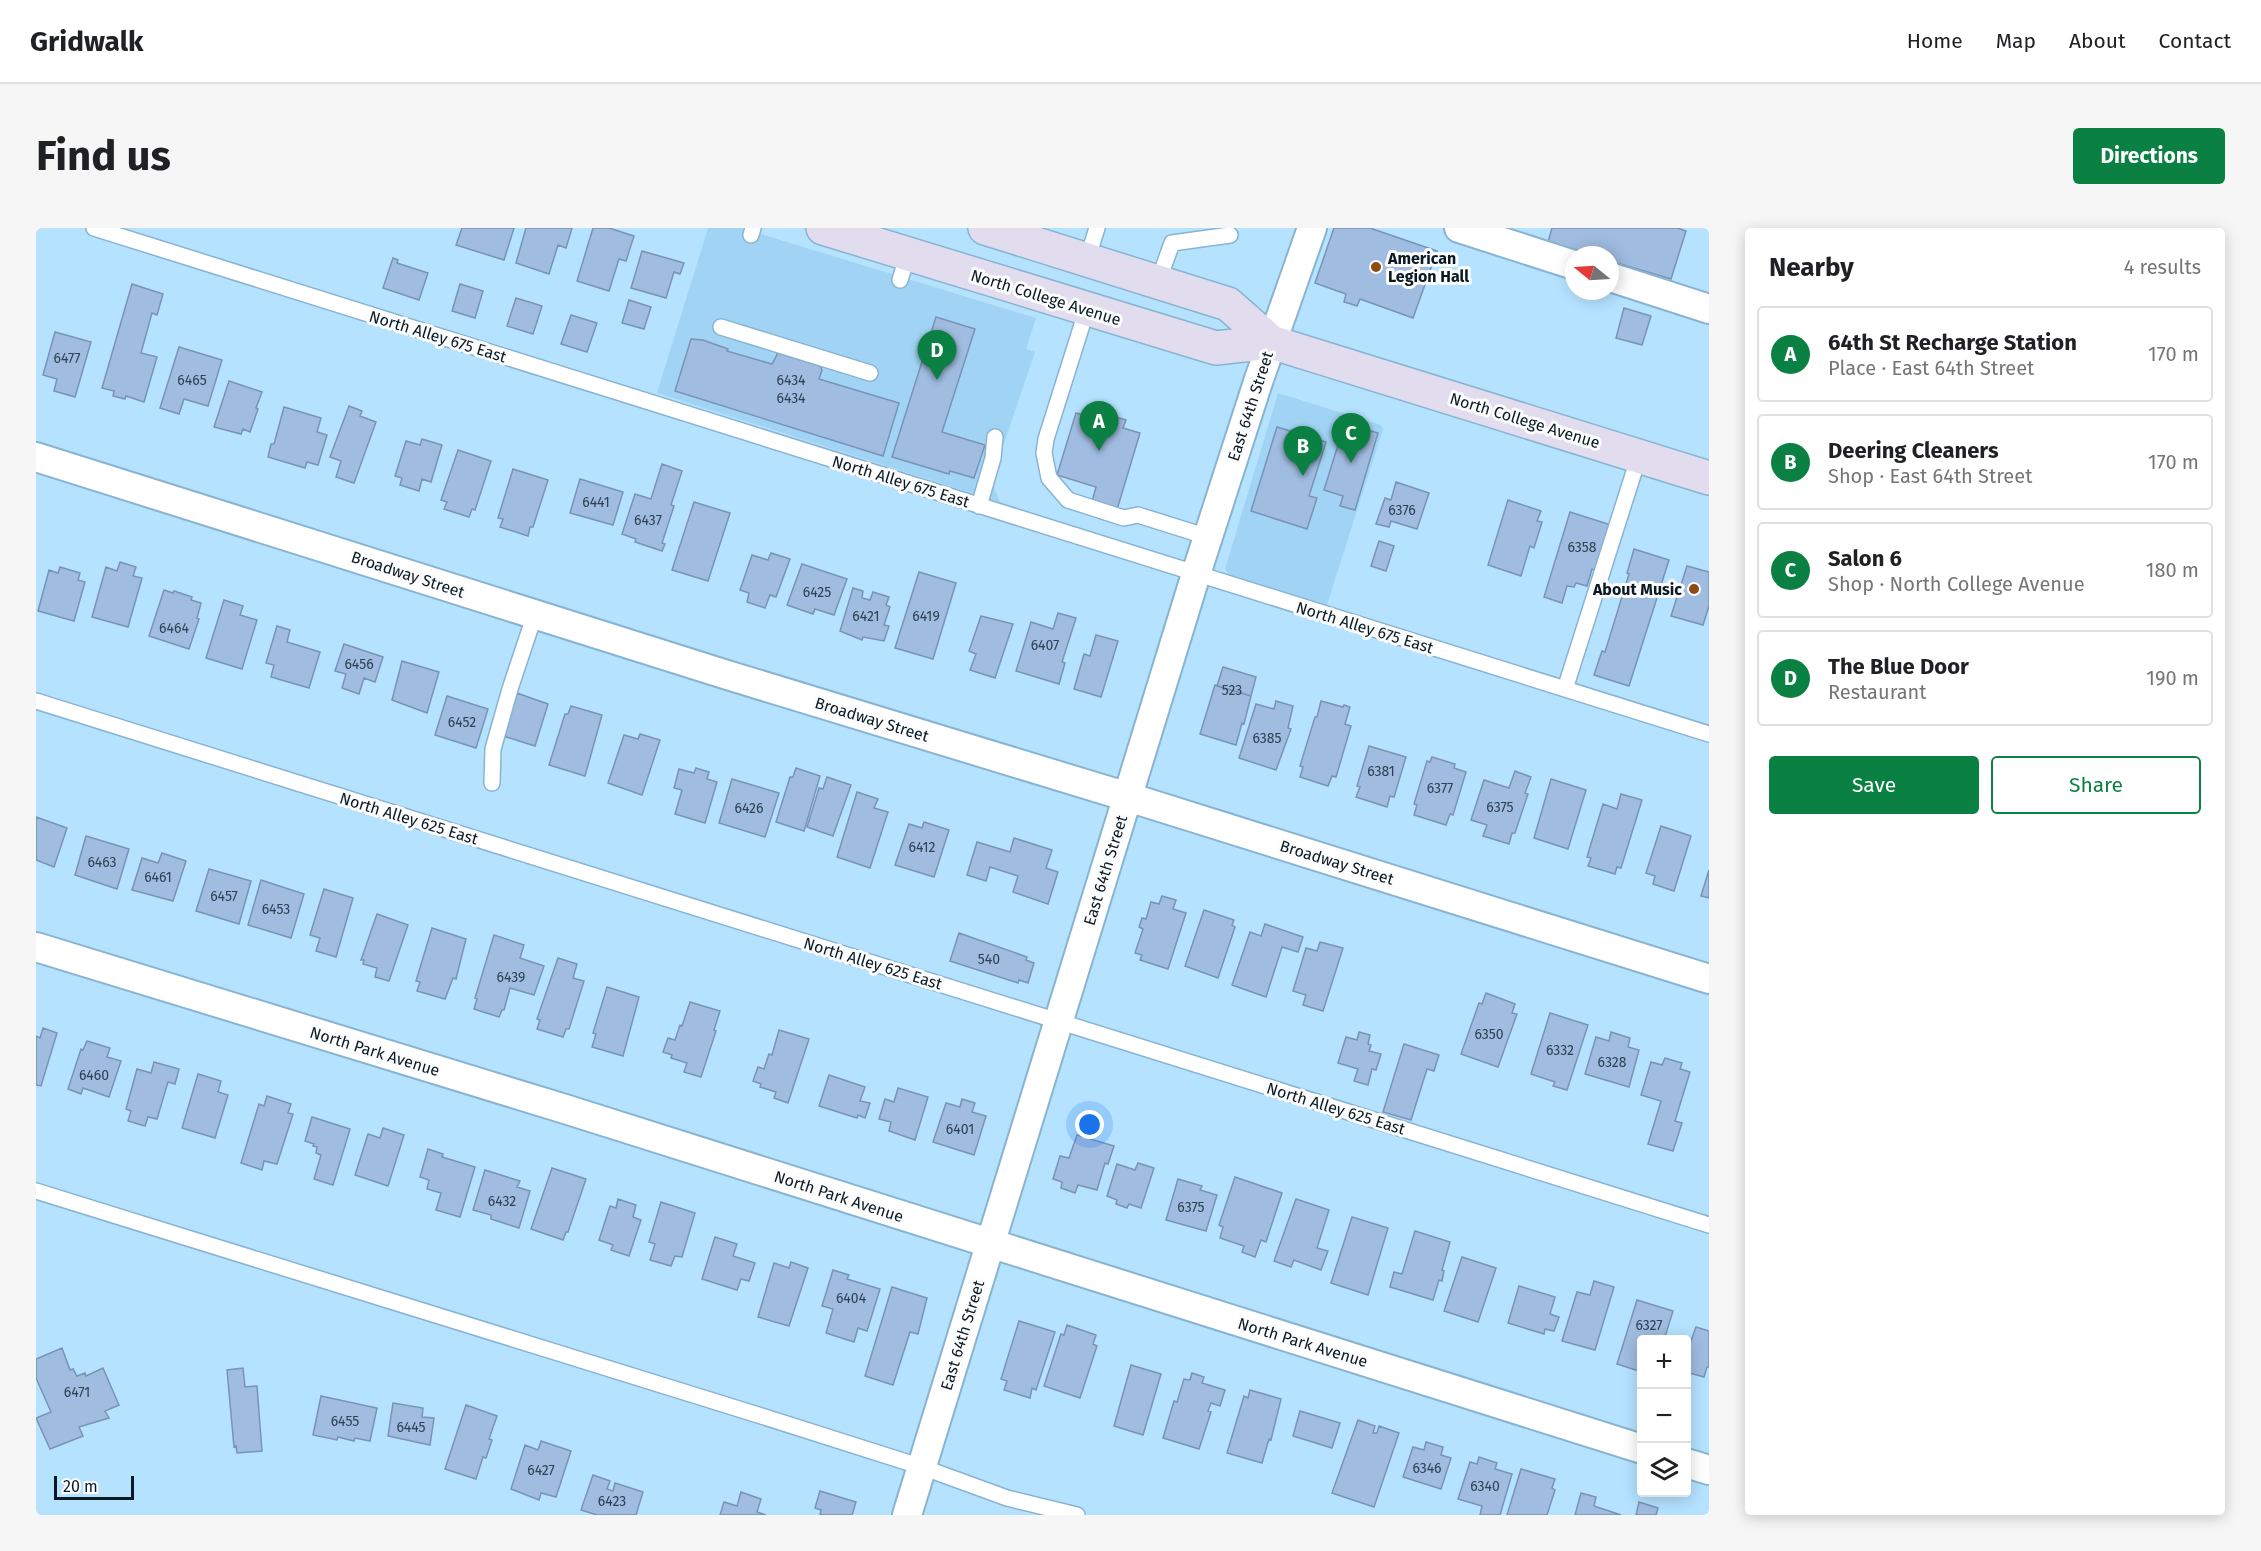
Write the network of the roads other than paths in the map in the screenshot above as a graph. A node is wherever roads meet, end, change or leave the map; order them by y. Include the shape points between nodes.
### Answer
1 (94, 228) edge
2 (823, 228) edge
3 (985, 228) edge
4 (1097, 228) edge
5 (1460, 228) edge
6 (1309, 229) edge
7 (1230, 235) dead end
8 (894, 252) edge
9 (1087, 260) junction
10 (1565, 262) edge
11 (1619, 280) edge
12 (1158, 282) junction
13 (1087, 309) junction
14 (1709, 309) edge
15 (721, 327) dead end
16 (1271, 342) junction
17 (870, 373) dead end
18 (995, 437) dead end
19 (1639, 456) junction
20 (36, 457) edge
21 (1709, 477) edge
22 (979, 506) junction
23 (1208, 537) junction
24 (1196, 574) junction
25 (535, 614) junction
26 (1565, 689) junction
27 (36, 701) edge
28 (1709, 735) edge
29 (492, 783) dead end
30 (1128, 796) junction
31 (36, 947) edge
32 (1709, 979) edge
33 (1059, 1021) junction
34 (36, 1191) edge
35 (1709, 1225) edge
36 (990, 1244) junction
37 (1637, 1448) edge
38 (1691, 1465) edge
39 (922, 1467) junction
40 (1709, 1470) edge
41 (907, 1515) edge
42 (1077, 1515) edge

1 - 22 lane, North Alley 675 East
2 - 8 main road, North College Avenue
3 - 9 main road, North College Avenue
4 - 9 lane
5 - 10 street
6 - 16 street, East 64th Street
7 - 12 lane via 1172,243
8 - 13 main road, North College Avenue
9 - 12 main road, North College Avenue
11 - 14 street
12 - 16 main road, North College Avenue via 1228,304
13 - 16 main road, North College Avenue via 1216,348
13 - 23 lane via 1046,439 1048,478 1068,500 1124,518 1138,515
15 - 17 lane
16 - 19 main road, North College Avenue
16 - 23 street, East 64th Street
18 - 22 lane
19 - 21 main road, North College Avenue
19 - 26 lane
20 - 25 street, Broadway Street
22 - 24 lane, North Alley 675 East
23 - 24 street, East 64th Street
24 - 26 lane, North Alley 675 East
24 - 30 street, East 64th Street
25 - 29 lane via 493,749
25 - 30 street, Broadway Street
26 - 28 lane, North Alley 675 East
27 - 33 lane, North Alley 625 East
30 - 32 street, Broadway Street
30 - 33 street, East 64th Street
31 - 36 street, North Park Avenue
33 - 35 lane, North Alley 625 East
33 - 36 street, East 64th Street
34 - 39 lane
36 - 37 street, North Park Avenue
36 - 39 street, East 64th Street
38 - 40 street
39 - 41 street, East 64th Street
39 - 42 lane via 1007,1498

